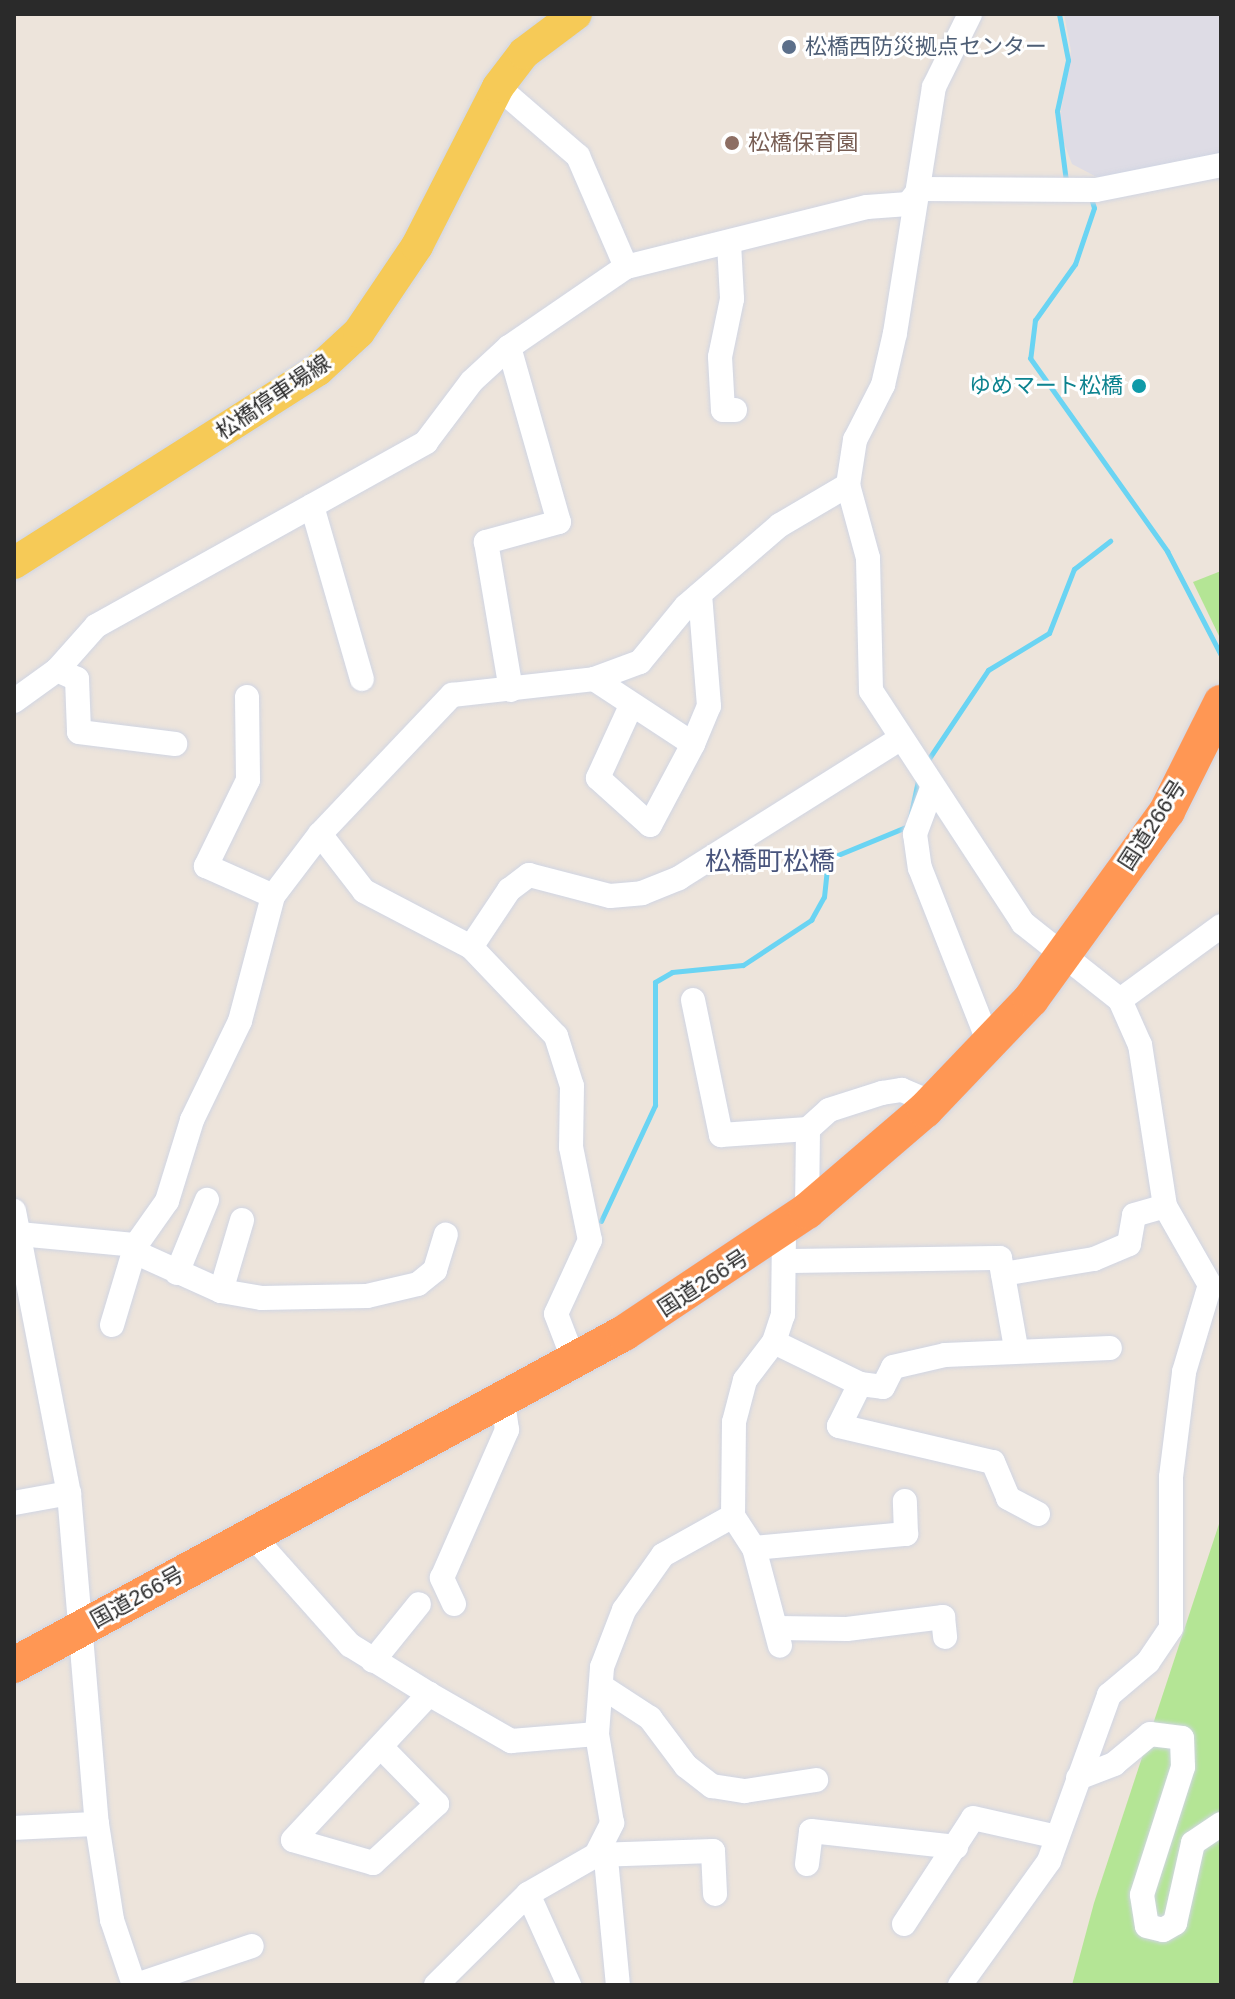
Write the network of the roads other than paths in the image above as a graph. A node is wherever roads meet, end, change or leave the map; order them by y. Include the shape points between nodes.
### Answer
1 (576, 14) edge
2 (970, 14) edge
3 (498, 87) junction
4 (1221, 165) edge
5 (920, 189) junction
6 (729, 243) junction
7 (626, 267) junction
8 (509, 347) junction
9 (735, 410) dead end
10 (848, 485) junction
11 (312, 506) junction
12 (14, 563) edge
13 (700, 594) junction
14 (57, 670) junction
15 (362, 679) dead end
16 (594, 679) junction
17 (511, 690) junction
18 (247, 697) dead end
19 (14, 701) edge
20 (1221, 703) edge
21 (630, 708) junction
22 (898, 740) junction
23 (175, 744) dead end
24 (693, 744) junction
25 (925, 778) junction
26 (320, 834) junction
27 (273, 896) junction
28 (1221, 926) edge
29 (471, 947) junction
30 (1061, 959) junction
31 (693, 1000) dead end
32 (1120, 1000) junction
33 (990, 1046) junction
34 (933, 1103) junction
35 (808, 1129) junction
36 (207, 1200) dead end
37 (1165, 1206) junction
38 (242, 1220) dead end
39 (16, 1222) edge
40 (792, 1233) junction
41 (446, 1235) dead end
42 (138, 1249) junction
43 (177, 1273) junction
44 (1003, 1274) junction
45 (221, 1291) junction
46 (112, 1325) dead end
47 (774, 1342) junction
48 (1016, 1348) junction
49 (1110, 1348) dead end
50 (573, 1358) junction
51 (860, 1384) junction
52 (502, 1395) junction
53 (69, 1493) junction
54 (905, 1501) dead end
55 (14, 1503) edge
56 (1038, 1514) dead end
57 (733, 1516) junction
58 (251, 1534) junction
59 (754, 1548) junction
60 (419, 1604) dead end
61 (454, 1604) dead end
62 (943, 1616) dead end
63 (84, 1626) junction
64 (373, 1661) junction
65 (14, 1665) edge
66 (601, 1686) junction
67 (429, 1694) junction
68 (597, 1734) junction
69 (381, 1747) junction
70 (1078, 1778) junction
71 (816, 1780) dead end
72 (97, 1824) junction
73 (1221, 1824) edge
74 (14, 1828) edge
75 (1057, 1837) junction
76 (956, 1847) junction
77 (601, 1857) junction
78 (807, 1864) dead end
79 (528, 1894) junction
80 (715, 1894) dead end
81 (904, 1924) dead end
82 (252, 1946) dead end
83 (135, 1985) edge
84 (436, 1985) edge
85 (569, 1985) edge
86 (618, 1985) edge
87 (960, 1985) edge

1 - 3 main road, 松橋停車場線 via 524,53
2 - 5 street via 934,87
3 - 7 street via 578,156
3 - 12 main road, 松橋停車場線 via 417,246 351,340 308,377
4 - 5 street via 1106,188 1035,194
5 - 6 street via 908,204 867,207
5 - 10 street via 883,385 855,440
6 - 7 street
6 - 9 street via 732,299 720,357 723,410
7 - 8 street
8 - 11 street via 426,442
8 - 17 street via 559,522 486,542 489,591
10 - 13 street via 780,525
10 - 22 street via 868,558 871,691
11 - 14 street via 96,626
11 - 15 street
13 - 16 street via 640,662
13 - 24 street via 709,706
14 - 19 street
14 - 23 street via 77,679 79,732
16 - 17 street
16 - 21 street
17 - 26 street via 452,695
18 - 27 street via 248,780 206,866
20 - 30 highway, 国道266号 via 1167,811
21 - 24 street
21 - 24 street via 598,778 650,825
22 - 25 street
22 - 29 street via 679,878 642,893 610,896 529,875 509,890
25 - 30 street via 1023,923
25 - 33 street via 915,834 920,868
26 - 27 street
26 - 29 street via 364,891 390,910
27 - 42 street via 240,1021 192,1120 167,1201
28 - 32 street
29 - 50 street via 527,1000 565,1057 572,1158 590,1240 556,1314
30 - 32 street
30 - 33 highway, 国道266号
31 - 35 street via 721,1135
32 - 37 street via 1140,1045
33 - 34 highway, 国道266号
34 - 35 street via 902,1090 882,1093 829,1110
34 - 40 highway, 国道266号
35 - 40 street
36 - 43 street
37 - 44 street via 1134,1215 1129,1244 1094,1259
37 - 70 street via 1210,1285 1184,1372 1171,1477 1171,1628 1148,1662 1109,1695
38 - 45 street
39 - 42 street
39 - 53 street
40 - 44 street via 1000,1258
40 - 47 street
40 - 50 highway, 国道266号
41 - 45 street via 435,1270 418,1284 367,1296 262,1298
42 - 43 street
42 - 46 street
43 - 45 street
44 - 48 street
47 - 51 street
47 - 57 street via 745,1380 734,1422
48 - 49 street via 1041,1345 1058,1355
48 - 51 street via 893,1367 883,1387
50 - 52 highway, 国道266号
51 - 56 street via 839,1426 993,1462 1008,1498
52 - 58 highway, 国道266号
52 - 61 street via 507,1430 442,1578
53 - 55 street
53 - 63 street
54 - 59 street via 906,1534
57 - 59 street
57 - 66 street via 652,1569 624,1610
58 - 63 highway, 国道266号
58 - 64 street via 350,1645
59 - 62 street via 779,1637
60 - 64 street
63 - 65 highway, 国道266号
63 - 72 street
64 - 67 street
66 - 68 street
66 - 71 street via 650,1718 686,1766 712,1786 745,1791
67 - 68 street via 511,1741
67 - 69 street
68 - 77 street via 612,1823
69 - 69 street via 362,1767 293,1840 373,1863 437,1804
70 - 73 street via 1114,1764 1150,1734 1182,1738 1183,1767 1142,1895 1147,1926 1163,1930 1175,1923 1193,1843
70 - 75 street
72 - 74 street
72 - 83 street via 112,1920
75 - 76 street via 973,1818
75 - 87 street via 1049,1861
76 - 78 street via 811,1831
76 - 81 street
77 - 79 street
77 - 80 street via 713,1851
77 - 86 street
79 - 84 street
79 - 85 street
82 - 83 street

